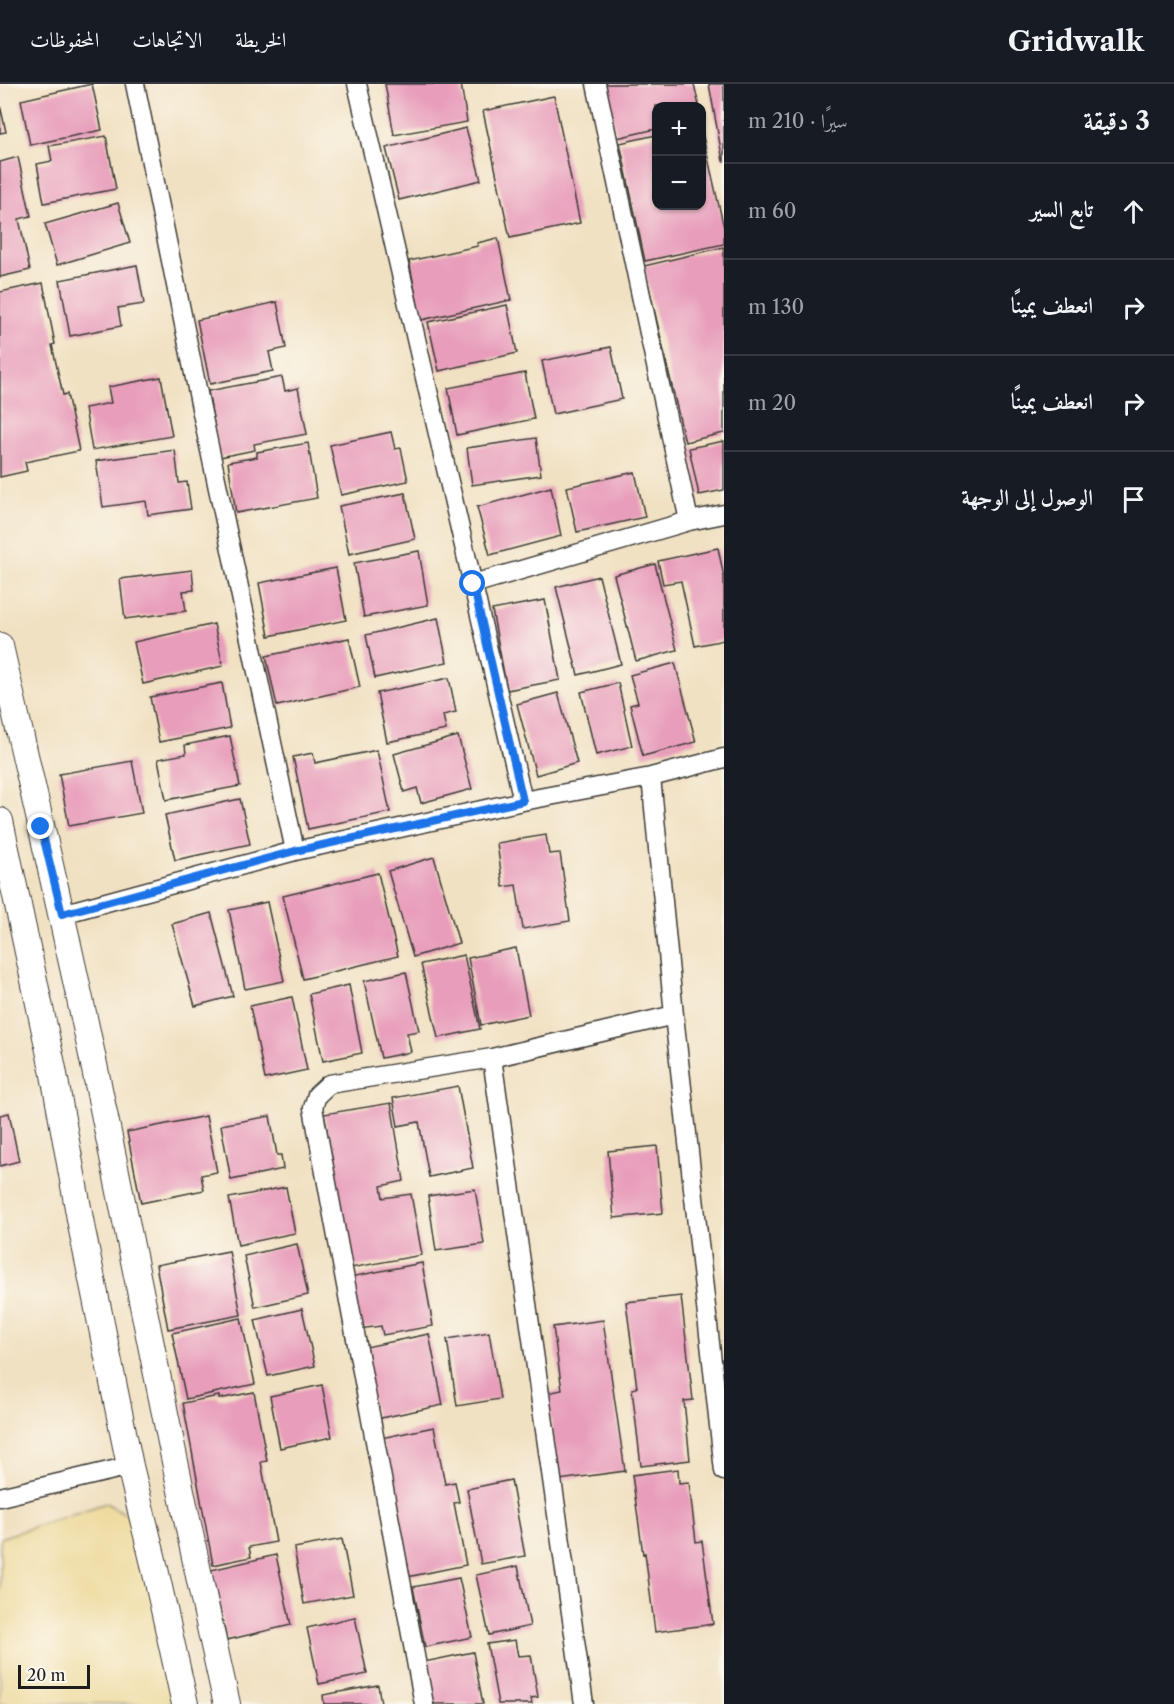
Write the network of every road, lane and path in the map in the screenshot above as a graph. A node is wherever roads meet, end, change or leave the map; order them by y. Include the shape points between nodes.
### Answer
1 (135, 84) edge
2 (357, 84) edge
3 (596, 84) edge
4 (724, 514) edge
5 (688, 521) junction
6 (473, 584) junction
7 (0, 646) edge
8 (724, 758) edge
9 (651, 777) junction
10 (523, 801) junction
11 (0, 821) edge
12 (295, 851) junction
13 (62, 914) junction
14 (674, 1015) junction
15 (492, 1058) junction
16 (130, 1466) junction
17 (724, 1472) edge
18 (0, 1497) edge
19 (185, 1704) edge
20 (227, 1704) edge
21 (424, 1704) edge
22 (584, 1704) edge

1 - 12 street
2 - 6 street
3 - 5 street
4 - 5 street
5 - 6 street
6 - 10 street
7 - 13 street
8 - 9 street
9 - 10 street
9 - 14 street
10 - 12 street
11 - 16 street
12 - 13 street
13 - 20 street
14 - 15 street
14 - 17 street
15 - 21 street via 329,1084 317,1095 313,1108
15 - 22 street
16 - 18 street
16 - 19 street

